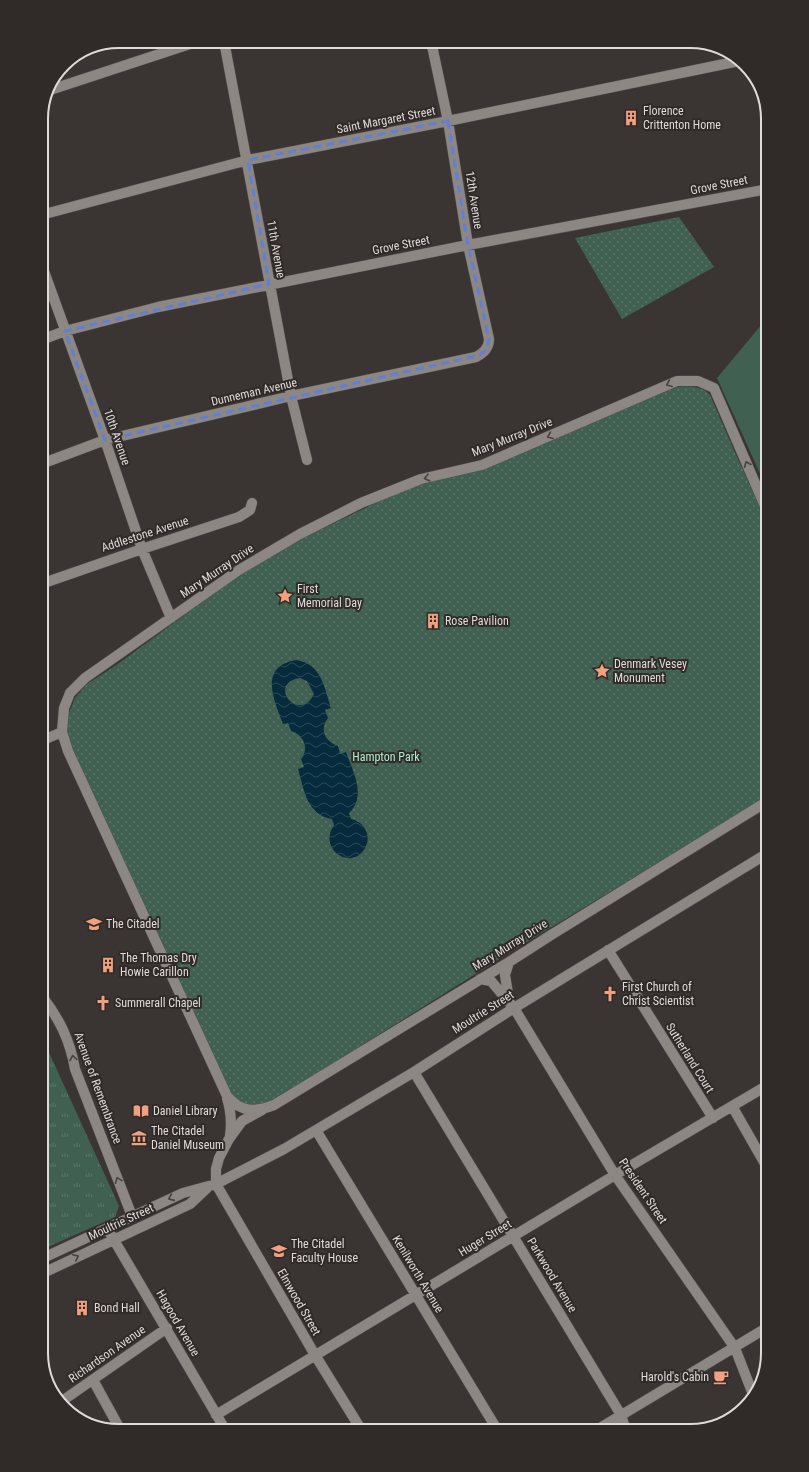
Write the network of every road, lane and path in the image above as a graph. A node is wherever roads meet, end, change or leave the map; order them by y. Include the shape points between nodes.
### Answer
1 (178, 48) edge
2 (225, 48) edge
3 (432, 48) edge
4 (732, 62) edge
5 (55, 88) edge
6 (448, 121) junction
7 (248, 160) junction
8 (761, 190) edge
9 (48, 213) edge
10 (468, 246) junction
11 (48, 283) edge
12 (269, 284) junction
13 (65, 331) junction
14 (48, 337) edge
15 (476, 357) joint
16 (291, 396) junction
17 (105, 440) junction
18 (307, 460) dead end
19 (48, 461) edge
20 (761, 497) edge
21 (252, 503) dead end
22 (142, 548) junction
23 (48, 582) edge
24 (171, 618) junction
25 (62, 732) junction
26 (48, 738) edge
27 (761, 805) edge
28 (761, 857) edge
29 (608, 950) junction
30 (509, 962) junction
31 (480, 979) junction
32 (511, 1004) junction
33 (48, 1005) edge
34 (414, 1072) junction
35 (761, 1089) edge
36 (227, 1096) junction
37 (732, 1106) junction
38 (264, 1109) junction
39 (713, 1118) junction
40 (316, 1130) junction
41 (229, 1139) junction
42 (761, 1157) edge
43 (615, 1175) junction
44 (212, 1185) junction
45 (132, 1216) junction
46 (107, 1228) junction
47 (514, 1236) junction
48 (114, 1240) junction
49 (48, 1256) edge
50 (48, 1271) edge
51 (416, 1295) junction
52 (167, 1328) junction
53 (761, 1331) edge
54 (735, 1348) junction
55 (315, 1355) junction
56 (93, 1380) junction
57 (751, 1389) edge
58 (65, 1399) edge
59 (216, 1414) junction
60 (621, 1415) junction
61 (117, 1424) edge
62 (222, 1424) edge
63 (358, 1424) edge
64 (494, 1424) edge
65 (606, 1424) edge
66 (614, 1424) edge
67 (624, 1424) edge

1 - 5 street
2 - 7 street, 11th Avenue
3 - 6 street, 12th Avenue
4 - 6 street, Saint Margaret Street
6 - 7 street, Saint Margaret Street
6 - 10 street, 12th Avenue
7 - 9 street, Saint Margaret Street
7 - 12 street, 11th Avenue
8 - 10 street, Grove Street
10 - 12 street, Grove Street
10 - 15 street, 12th Avenue via 489,339 486,349
11 - 13 street, 10th Avenue
12 - 13 street, Grove Street via 158,307
12 - 16 street, 11th Avenue
13 - 14 street, Grove Street
13 - 17 street, 10th Avenue
15 - 16 street, Dunneman Avenue
16 - 17 street, Dunneman Avenue
16 - 18 street, 11th Avenue
17 - 19 street, Dunneman Avenue
17 - 22 street, 10th Avenue
20 -> 24 street, Mary Murray Drive via 714,388 698,381 677,381 482,464 421,479 361,503 300,534 239,570
21 - 22 street, Addlestone Avenue via 250,510 239,517
22 - 23 street, Addlestone Avenue
22 - 24 street, 10th Avenue
24 - 25 street, Mary Murray Drive via 85,678 70,693 64,708
25 - 26 street
25 - 36 street, Mary Murray Drive via 68,752
27 - 30 street, Mary Murray Drive
28 - 29 street, Moultrie Street
29 - 32 street, Moultrie Street
29 - 39 street, Sutherland Court
30 - 31 street, Mary Murray Drive
30 - 32 street, President Street via 506,975
31 - 32 street, President Street via 491,981
31 - 38 street, Mary Murray Drive via 280,1102
32 - 34 street, Moultrie Street
32 - 43 street, President Street
45 -> 33 street, Avenue of Remembrance via 75,1069 65,1034
34 - 40 street, Moultrie Street
34 - 47 street, Parkwood Avenue
35 - 37 street, Huger Street
36 - 38 street, Mary Murray Drive via 243,1110
36 - 41 street via 232,1125
37 - 39 street, Huger Street
37 - 42 street
38 - 41 street, Mary Murray Drive via 242,1121
39 - 43 street, Huger Street
40 - 44 street, Moultrie Street
40 - 51 street, Kenilworth Avenue
41 - 44 street via 219,1158
43 - 47 street, Huger Street
43 - 54 street, President Street
44 -> 45 street, Moultrie Street via 183,1193
44 - 48 street, Moultrie Street via 190,1204
44 - 55 street, Elmwood Street
45 - 46 street, Moultrie Street
46 - 48 street, Hagood Avenue
46 - 49 street, Moultrie Street
47 - 51 street, Huger Street
47 - 60 street, Parkwood Avenue
50 -> 48 street, Moultrie Street
48 - 52 street, Hagood Avenue
51 - 55 street, Huger Street
51 - 64 street, Kenilworth Avenue
52 - 56 street, Richardson Avenue
52 - 59 street, Hagood Avenue
53 - 54 street
54 - 57 street, President Street
54 - 60 street
55 - 59 street, Huger Street
55 - 63 street, Elmwood Street
56 - 58 street, Richardson Avenue
56 - 61 street
59 - 62 street, Hagood Avenue
60 - 65 street
60 - 66 street
60 - 67 street, Parkwood Avenue

